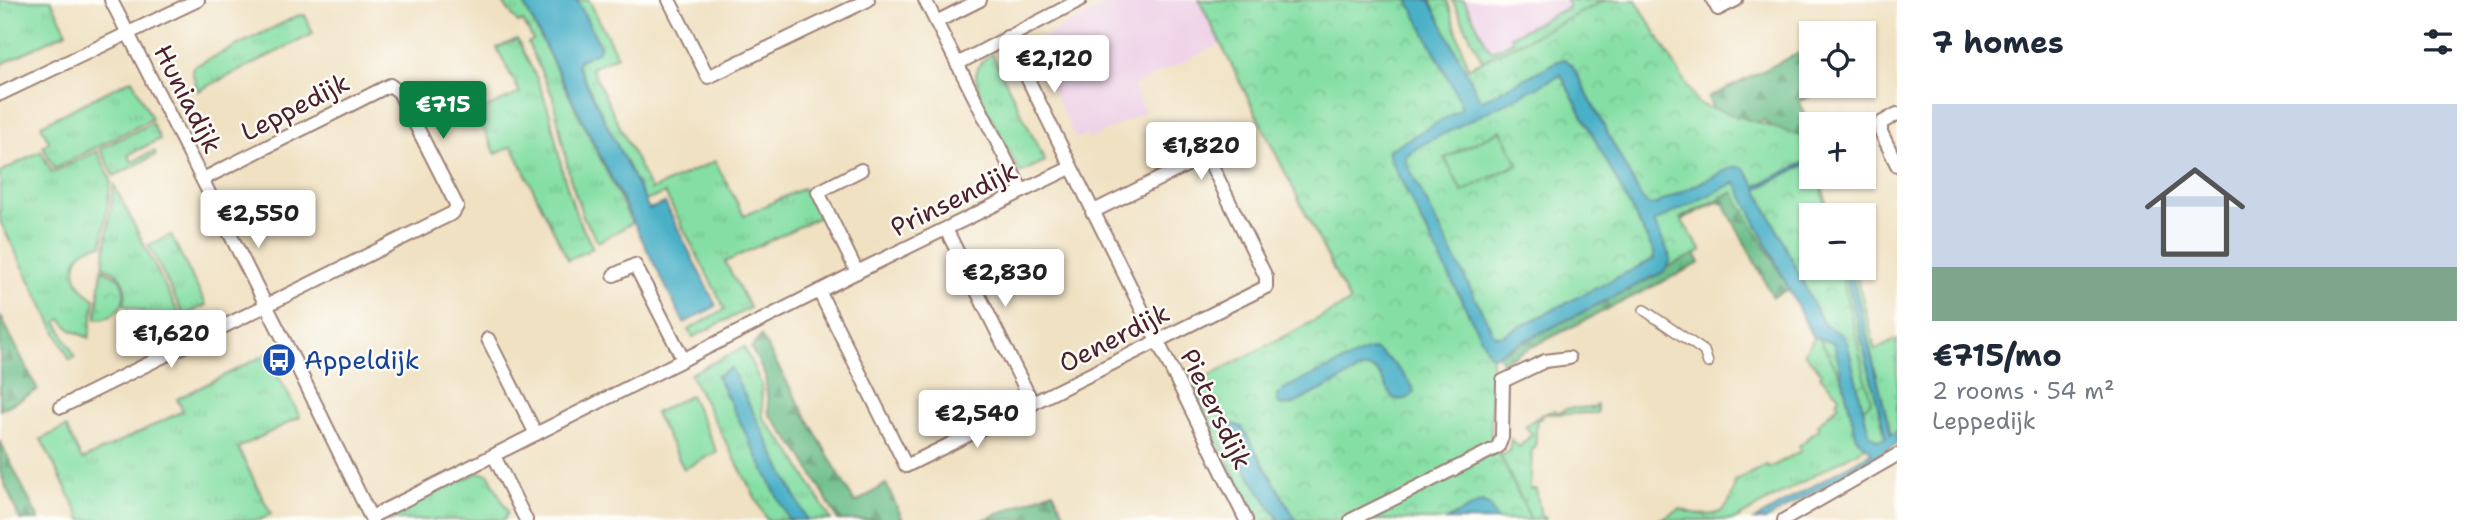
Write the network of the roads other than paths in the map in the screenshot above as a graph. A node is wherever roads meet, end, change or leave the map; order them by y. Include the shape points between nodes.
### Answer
1 (111, 0) edge
2 (198, 0) edge
3 (670, 0) edge
4 (868, 0) edge
5 (925, 0) edge
6 (980, 0) edge
7 (1080, 0) edge
8 (1713, 0) edge
9 (1736, 0) edge
10 (936, 22) junction
11 (127, 32) junction
12 (1007, 37) junction
13 (957, 64) junction
14 (0, 94) edge
15 (1897, 114) edge
16 (1897, 165) edge
17 (1070, 168) junction
18 (861, 170) dead end
19 (203, 179) junction
20 (1022, 191) junction
21 (1092, 212) junction
22 (946, 229) junction
23 (857, 272) junction
24 (614, 275) dead end
25 (819, 291) junction
26 (266, 304) junction
27 (1644, 310) dead end
28 (488, 339) dead end
29 (1158, 342) junction
30 (1569, 358) dead end
31 (683, 359) junction
32 (1708, 363) dead end
33 (1033, 404) junction
34 (61, 407) dead end
35 (536, 434) junction
36 (1897, 455) edge
37 (494, 456) junction
38 (371, 519) edge
39 (526, 520) edge
40 (1246, 520) edge
41 (1351, 520) edge
42 (1784, 520) edge

1 - 11 street, Huniadijk
2 - 11 street
3 - 4 street via 708,77
5 - 10 street
6 - 10 street
7 - 12 street
8 - 9 street via 1718,9
10 - 13 street
11 - 14 street
11 - 19 street, Huniadijk
12 - 13 street
12 - 17 street, Pietersdijk
13 - 20 street
15 - 16 street via 1881,122
17 - 20 street, Prinsendijk
17 - 21 street, Pietersdijk
18 - 23 street via 818,192
19 - 26 street, Huniadijk
19 - 26 street, Leppedijk via 390,85 399,92 457,206 453,213
20 - 22 street, Prinsendijk
21 - 29 street, Pietersdijk
21 - 29 street, Oenerdijk via 1199,159 1210,162 1266,277 1266,287
22 - 23 street, Prinsendijk
22 - 33 street
23 - 25 street, Prinsendijk
24 - 31 street via 635,265
25 - 31 street, Prinsendijk
25 - 33 street, Oenerdijk via 906,466
26 - 34 street
26 - 38 street, Huniadijk
27 - 32 street via 1704,351
28 - 35 street
29 - 33 street, Oenerdijk
29 - 40 street, Pietersdijk
30 - 41 street via 1545,361 1503,382 1498,447
31 - 35 street, Prinsendijk
35 - 37 street, Prinsendijk
36 - 42 street
37 - 38 street, Prinsendijk
37 - 39 street

